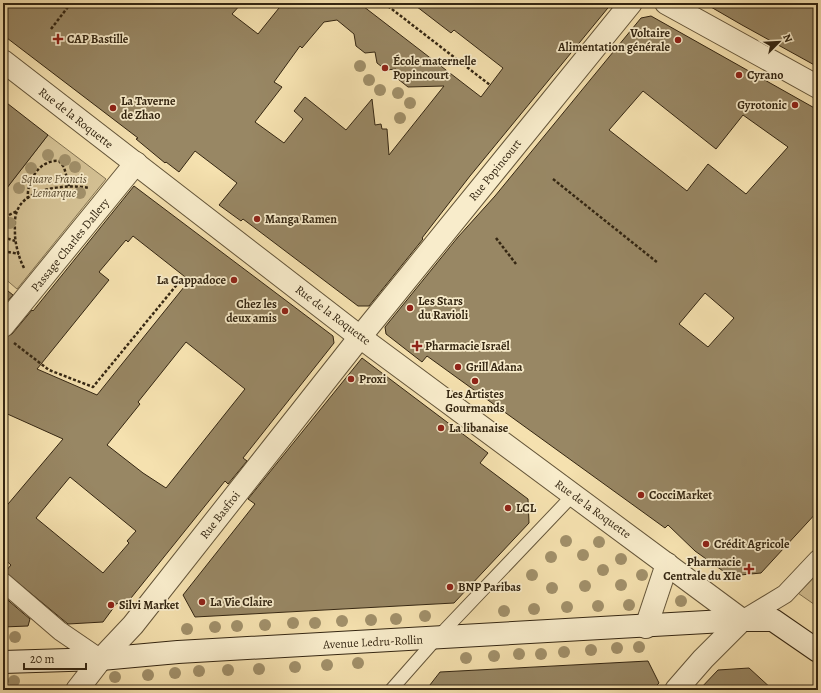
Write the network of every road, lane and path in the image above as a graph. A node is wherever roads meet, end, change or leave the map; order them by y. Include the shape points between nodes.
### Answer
1 (71, 3) edge
2 (384, 3) edge
3 (632, 3) edge
4 (666, 3) edge
5 (51, 29) dead end
6 (3, 61) edge
7 (490, 85) dead end
8 (818, 87) edge
9 (136, 164) junction
10 (553, 179) dead end
11 (69, 186) junction
12 (90, 188) dead end
13 (28, 199) junction
14 (17, 211) junction
15 (3, 223) edge
16 (3, 237) edge
17 (496, 238) dead end
18 (15, 240) junction
19 (3, 252) edge
20 (19, 254) junction
21 (658, 263) dead end
22 (516, 264) dead end
23 (184, 276) dead end
24 (40, 281) junction
25 (6, 333) edge
26 (360, 337) junction
27 (573, 495) junction
28 (818, 559) edge
29 (667, 564) junction
30 (3, 582) edge
31 (742, 620) junction
32 (646, 627) junction
33 (436, 639) junction
34 (818, 651) edge
35 (101, 659) junction
36 (3, 662) edge
37 (77, 690) edge
38 (391, 690) edge
39 (676, 690) edge

1 - 5 path
2 - 7 path
3 - 26 street, Rue Popincourt
4 - 8 street
6 - 9 street, Rue de la Roquette
9 - 24 street, Passage Charles Dallery
9 - 26 street, Rue de la Roquette
10 - 21 path
11 - 12 path
11 - 13 path via 51,188
11 - 13 path via 64,167 59,161 51,160 31,180
13 - 14 path
14 - 15 path via 9,215
14 - 18 path
16 - 18 path
17 - 22 path
18 - 20 path
19 - 20 path
20 - 24 path via 26,270
23 - 25 path via 93,387 49,370
24 - 25 street, Passage Charles Dallery
26 - 27 street, Rue de la Roquette
26 - 35 street, Rue Basfroi via 133,625
27 - 29 street, Rue de la Roquette
27 - 33 lane
28 - 31 street via 785,594
29 - 31 street, Rue de la Roquette
29 - 32 street
30 - 35 street via 60,631
31 - 32 street, Avenue Ledru-Rollin
31 - 34 street via 773,620
31 - 39 street
32 - 33 street, Avenue Ledru-Rollin
33 - 35 street, Avenue Ledru-Rollin via 230,649
33 - 38 lane
35 - 36 street, Avenue Ledru-Rollin
35 - 37 street, Rue Basfroi

